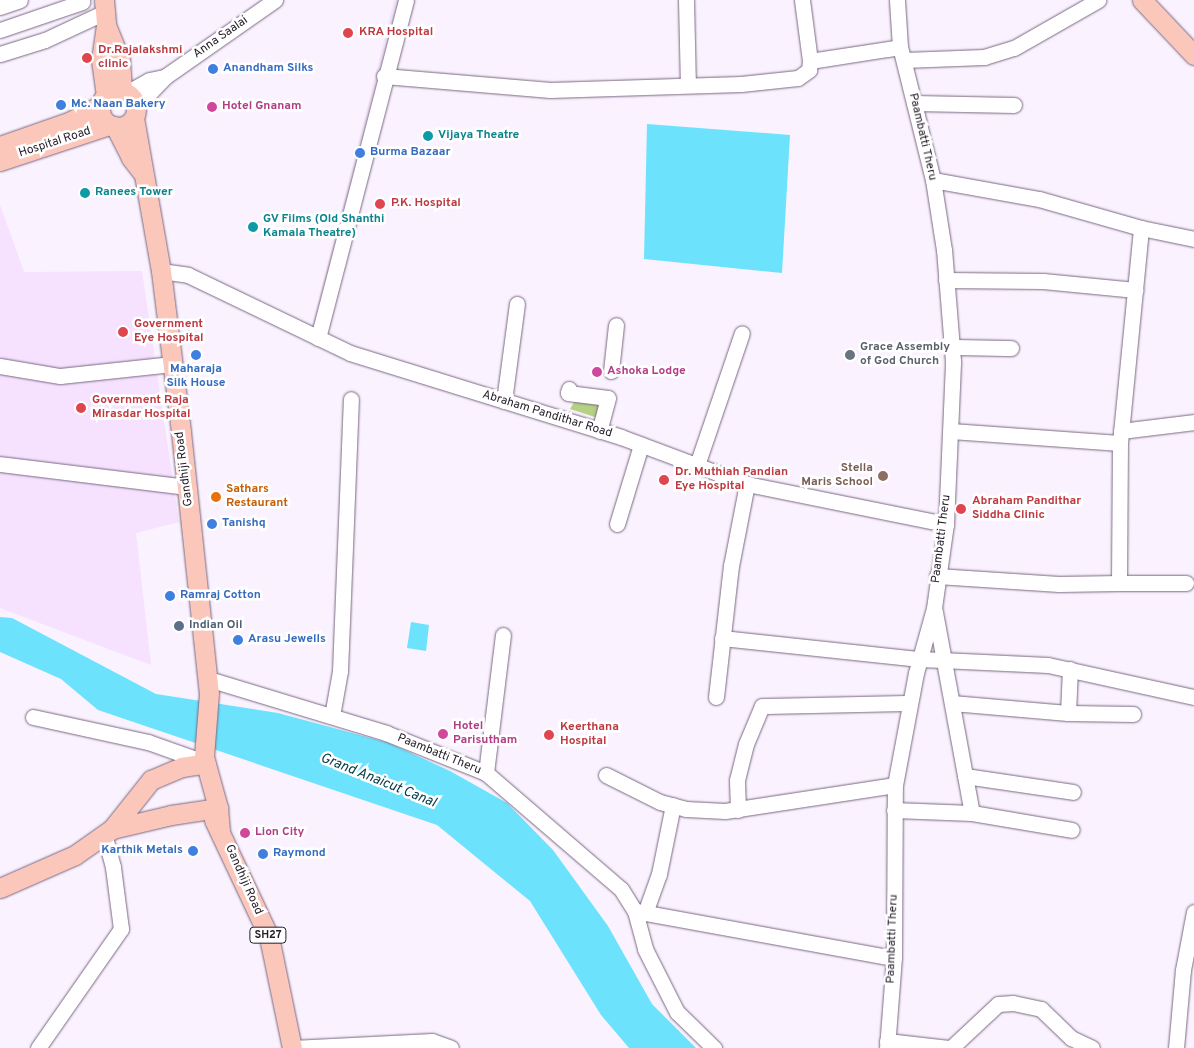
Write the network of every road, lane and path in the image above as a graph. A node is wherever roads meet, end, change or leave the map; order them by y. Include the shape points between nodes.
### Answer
1 (20, 0) edge
2 (276, 0) edge
3 (406, 0) edge
4 (686, 0) edge
5 (802, 0) edge
6 (897, 0) edge
7 (1098, 0) edge
8 (1142, 0) edge
9 (81, 1) edge
10 (0, 6) edge
11 (102, 13) edge
12 (0, 30) edge
13 (902, 53) junction
14 (0, 54) edge
15 (1194, 55) edge
16 (810, 61) junction
17 (384, 76) junction
18 (688, 86) junction
19 (121, 102) junction
20 (914, 103) junction
21 (1014, 105) dead end
22 (112, 125) junction
23 (0, 146) edge
24 (0, 161) edge
25 (142, 172) junction
26 (933, 180) junction
27 (1142, 228) junction
28 (1194, 239) edge
29 (161, 271) junction
30 (946, 280) junction
31 (1136, 290) junction
32 (517, 304) dead end
33 (616, 325) dead end
34 (742, 333) dead end
35 (318, 338) junction
36 (951, 347) junction
37 (1011, 348) dead end
38 (172, 364) junction
39 (0, 366) edge
40 (569, 389) dead end
41 (351, 398) dead end
42 (608, 398) junction
43 (504, 401) junction
44 (1194, 422) edge
45 (599, 431) junction
46 (951, 431) junction
47 (1120, 437) junction
48 (641, 445) junction
49 (0, 464) edge
50 (697, 465) junction
51 (747, 484) junction
52 (188, 487) junction
53 (617, 524) dead end
54 (946, 524) junction
55 (937, 576) junction
56 (1186, 582) dead end
57 (1119, 583) junction
58 (934, 608) junction
59 (503, 635) dead end
60 (722, 638) junction
61 (920, 659) junction
62 (945, 660) junction
63 (1070, 669) junction
64 (207, 689) junction
65 (716, 697) dead end
66 (1194, 697) edge
67 (952, 703) junction
68 (910, 704) junction
69 (1068, 713) junction
70 (1133, 714) dead end
71 (332, 716) junction
72 (33, 717) dead end
73 (198, 760) junction
74 (486, 773) junction
75 (606, 775) dead end
76 (965, 776) junction
77 (894, 785) junction
78 (1073, 792) dead end
79 (673, 806) junction
80 (213, 810) junction
81 (738, 810) junction
82 (894, 810) junction
83 (972, 813) junction
84 (1072, 830) dead end
85 (108, 832) junction
86 (0, 888) edge
87 (640, 912) junction
88 (1194, 912) edge
89 (894, 958) junction
90 (1188, 970) edge
91 (887, 1044) edge
92 (38, 1048) edge
93 (292, 1048) edge
94 (451, 1048) edge
95 (714, 1048) edge
96 (950, 1048) edge
97 (1092, 1048) edge
98 (1176, 1048) edge

1 - 10 street
2 - 19 street, Anna Saalai via 166,76
3 - 17 street
4 - 18 street
5 - 16 street
6 - 13 street, Paambatti Theru
7 - 13 street via 1014,48 984,57
8 - 15 main road
9 - 11 street
9 - 12 street
11 - 14 street via 45,40
11 - 19 main road, SH27 via 101,60
13 - 16 street
13 - 20 street, Paambatti Theru
16 - 18 street via 809,70 798,78
17 - 18 street via 550,90
17 - 35 street
19 - 22 main road, Gandhiji Road via 102,116
19 - 22 main road, Hospital Road via 126,125
19 - 23 main road, Hospital Road
19 - 25 main road, Gandhiji Road / SH27 via 143,154
20 - 21 street
20 - 26 street, Paambatti Theru
22 - 24 main road, Hospital Road
22 - 25 main road, Gandhiji Road / SH27
25 - 29 main road, Gandhiji Road / SH27
26 - 27 street via 1039,199
26 - 30 street, Paambatti Theru
27 - 28 street
27 - 31 street
29 - 35 street, Abraham Pandithar Road via 188,275
29 - 38 main road, Gandhiji Road / SH27
30 - 31 street via 1043,281
30 - 36 street, Paambatti Theru
31 - 47 street
32 - 43 street
33 - 42 street
34 - 50 street
35 - 43 street, Abraham Pandithar Road via 350,353
36 - 37 street
36 - 46 street, Paambatti Theru
38 - 39 street via 60,376
38 - 52 main road, Gandhiji Road / SH27
40 - 42 street via 568,393
41 - 71 street via 340,671
42 - 45 street
43 - 45 street, Abraham Pandithar Road
44 - 47 street
45 - 48 street, Abraham Pandithar Road
46 - 47 street
46 - 54 street, Paambatti Theru
47 - 57 street
48 - 50 street, Abraham Pandithar Road
48 - 53 street
49 - 52 street
50 - 51 street, Abraham Pandithar Road
51 - 54 street, Abraham Pandithar Road
51 - 60 street via 731,566
52 - 64 main road, Gandhiji Road / SH27
54 - 55 street, Paambatti Theru
55 - 57 street via 1060,584
55 - 58 street, Paambatti Theru
56 - 57 street
58 - 61 street, Paambatti Theru
58 - 62 street
59 - 74 street
60 - 61 street
60 - 65 street
61 - 62 street
61 - 68 street, Paambatti Theru
62 - 63 street
62 - 67 street
63 - 66 street
63 - 69 street
64 - 71 street, Paambatti Theru
64 - 73 main road, SH27
67 - 69 street
67 - 76 street
68 - 77 street, Paambatti Theru
68 - 81 street via 762,706 746,744 737,780
69 - 70 street
71 - 74 street, Paambatti Theru via 386,733
72 - 73 street via 148,742
73 - 80 main road, Gandhiji Road / SH27
73 - 85 main road via 150,780
74 - 87 street, Paambatti Theru via 621,889
75 - 79 street
76 - 78 street
76 - 83 street
77 - 81 street
77 - 82 street, Paambatti Theru
79 - 81 street
79 - 87 street via 659,874
80 - 85 main road via 170,815
80 - 93 main road, Gandhiji Road / SH27 via 269,937
82 - 83 street
82 - 89 street, Paambatti Theru
83 - 84 street
85 - 86 main road via 76,855
85 - 92 street via 121,929
87 - 89 street
87 - 95 street, Paambatti Theru via 645,949 677,1012
88 - 90 street
89 - 91 street, Paambatti Theru
90 - 98 street
91 - 96 street
93 - 94 street via 439,1041
96 - 97 street via 998,1004 1013,1003 1041,1009 1071,1038

